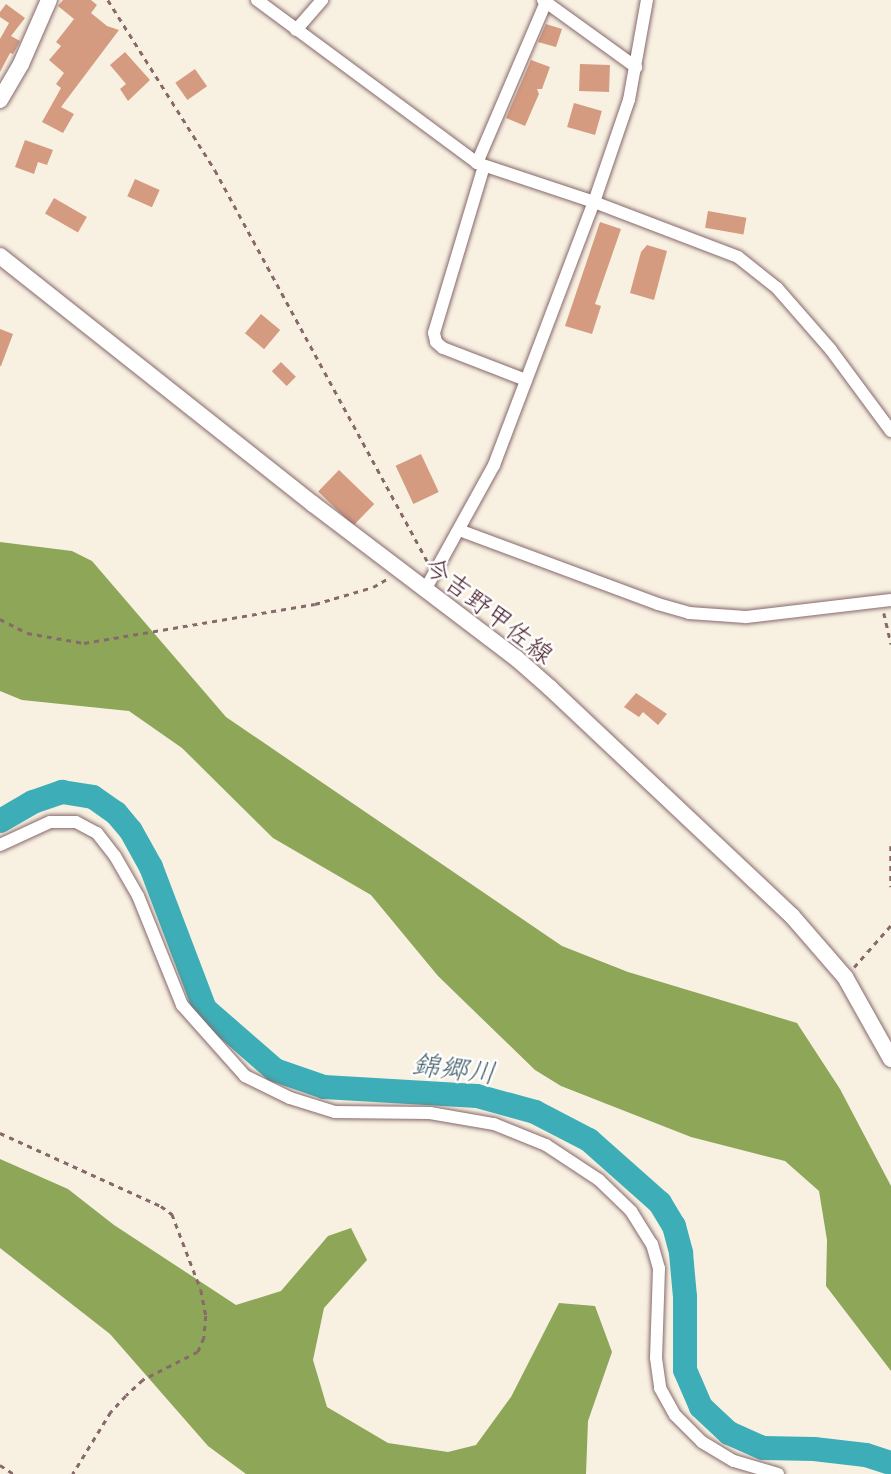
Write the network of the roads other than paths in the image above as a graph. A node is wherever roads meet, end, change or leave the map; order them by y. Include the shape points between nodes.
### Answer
1 (49, 0) edge
2 (257, 0) edge
3 (322, 0) edge
4 (647, 0) edge
5 (545, 1) edge
6 (296, 30) junction
7 (635, 67) junction
8 (0, 100) edge
9 (480, 165) junction
10 (594, 202) junction
11 (0, 256) edge
12 (526, 380) junction
13 (891, 431) edge
14 (459, 530) junction
15 (425, 590) junction
16 (886, 601) edge
17 (0, 845) edge
18 (891, 1059) edge
19 (778, 1474) edge

1 - 8 main road
2 - 6 street
3 - 6 street
4 - 7 street
5 - 7 street
5 - 9 street
6 - 9 street
7 - 10 street via 629,100
9 - 10 street
9 - 12 street via 434,333 443,348
10 - 12 street
10 - 13 street via 738,257 777,288 831,350
11 - 15 main road, 今吉野甲佐線
12 - 14 street via 494,465
14 - 15 street
14 - 16 street via 689,612 746,617
15 - 18 main road, 今吉野甲佐線 via 550,688 792,916 845,977
17 - 19 street via 50,822 76,822 97,833 138,896 182,1005 245,1076 290,1098 335,1112 430,1113 494,1124 546,1145 598,1180 631,1211 652,1244 659,1268 656,1358 660,1388 675,1415 702,1442 734,1461

